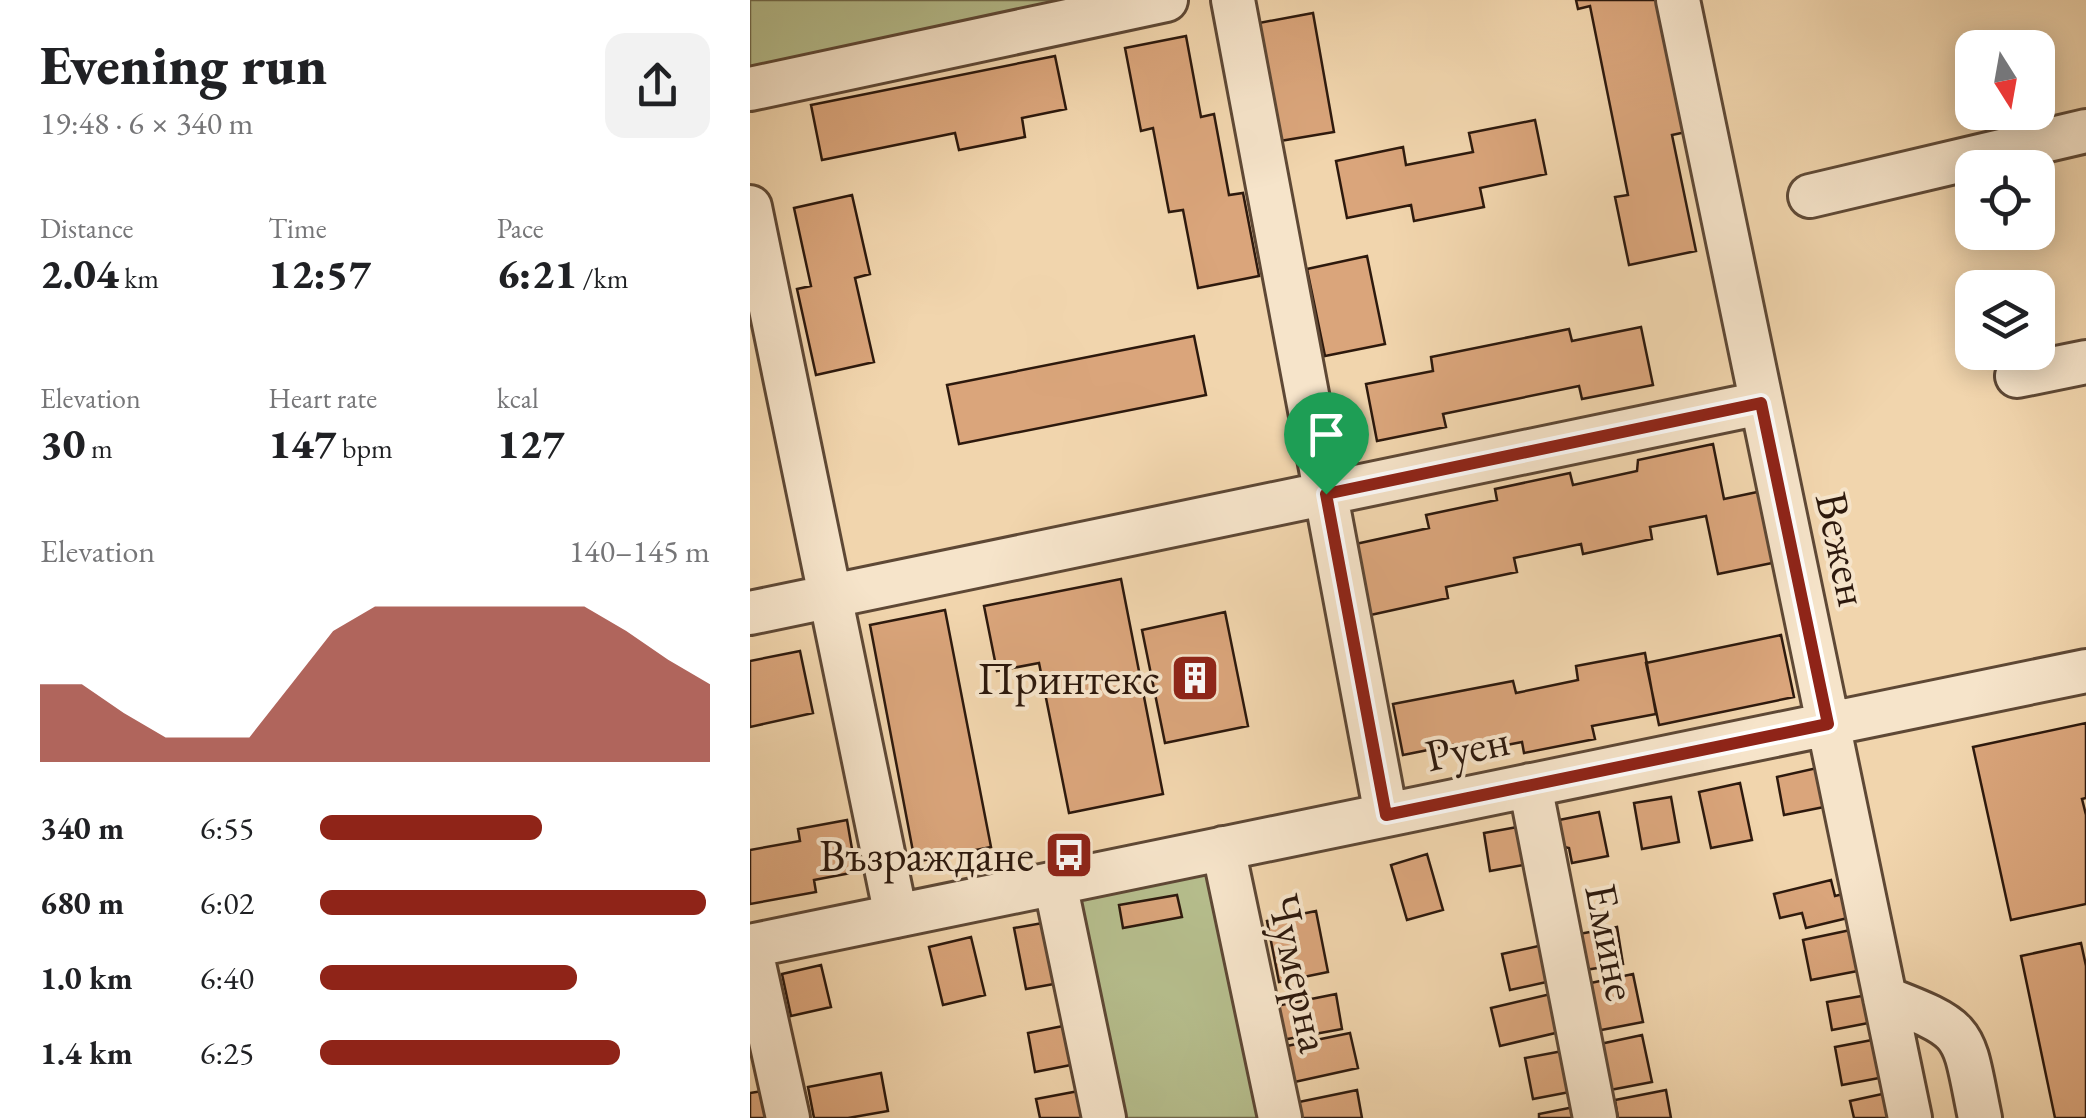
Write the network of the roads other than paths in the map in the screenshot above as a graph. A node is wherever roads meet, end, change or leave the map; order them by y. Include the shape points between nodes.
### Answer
1 (1166, 0) edge
2 (1233, 0) edge
3 (1678, 0) edge
4 (750, 89) edge
5 (2086, 131) edge
6 (1810, 196) dead end
7 (750, 207) edge
8 (2086, 362) edge
9 (2017, 376) dead end
10 (1761, 403) junction
11 (1326, 494) junction
12 (830, 597) junction
13 (750, 614) edge
14 (2086, 671) edge
15 (1828, 724) junction
16 (1530, 785) junction
17 (1386, 815) junction
18 (1223, 848) junction
19 (1056, 883) junction
20 (896, 916) junction
21 (750, 946) edge
22 (1885, 998) junction
23 (788, 1118) edge
24 (1104, 1118) edge
25 (1280, 1118) edge
26 (1595, 1118) edge
27 (1910, 1118) edge
28 (1980, 1118) edge

1 - 4 street
2 - 11 street
3 - 10 street, Вежен
5 - 6 street
7 - 12 street
8 - 9 street
10 - 11 street
10 - 15 street, Вежен
11 - 12 street
11 - 17 street
12 - 13 street
12 - 20 street
14 - 15 street, Руен
15 - 16 street, Руен
15 - 22 street, Вежен
16 - 17 street, Руен
16 - 26 street, Емине
17 - 18 street, Руен
18 - 19 street, Руен
18 - 25 street, Чумерна
19 - 20 street, Руен
19 - 24 street
20 - 21 street, Руен
21 - 23 street
22 - 27 street, Вежен
22 - 28 street via 1943,1020 1964,1043

